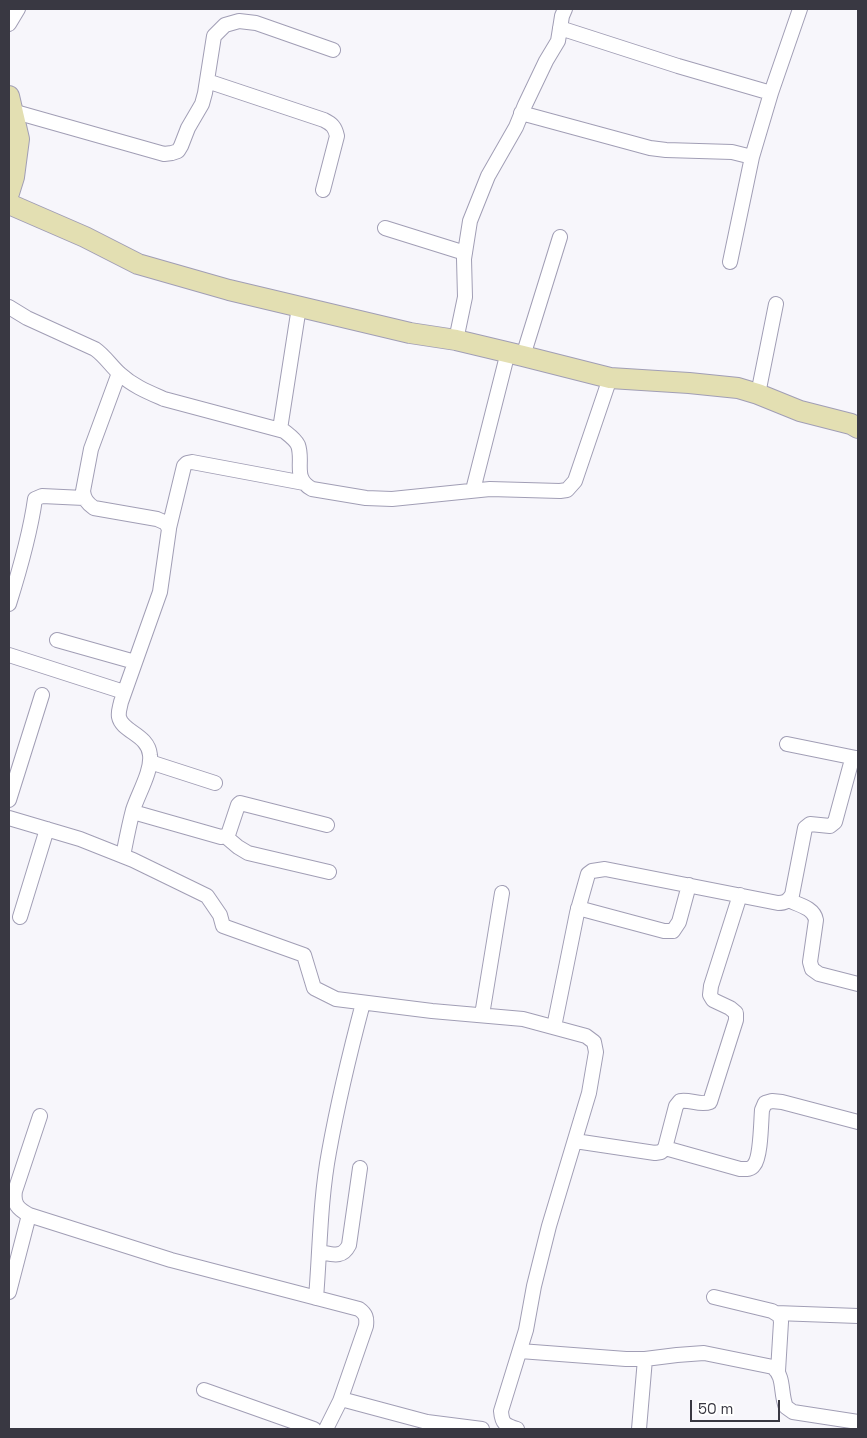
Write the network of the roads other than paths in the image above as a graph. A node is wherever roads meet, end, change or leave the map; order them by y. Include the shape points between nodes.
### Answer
1 (18, 9) edge
2 (565, 9) edge
3 (798, 9) edge
4 (9, 24) edge
5 (560, 28) junction
6 (332, 50) dead end
7 (207, 81) junction
8 (771, 93) junction
9 (10, 103) edge
10 (521, 113) junction
11 (752, 157) junction
12 (322, 190) dead end
13 (9, 193) edge
14 (9, 204) edge
15 (384, 228) dead end
16 (560, 237) dead end
17 (465, 253) junction
18 (730, 262) dead end
19 (776, 304) dead end
20 (9, 307) edge
21 (299, 307) junction
22 (456, 340) junction
23 (515, 354) junction
24 (119, 373) junction
25 (610, 378) junction
26 (758, 394) junction
27 (858, 428) edge
28 (280, 430) junction
29 (304, 483) junction
30 (473, 490) junction
31 (84, 498) junction
32 (169, 528) junction
33 (9, 604) edge
34 (57, 640) dead end
35 (9, 655) edge
36 (135, 662) junction
37 (124, 692) junction
38 (42, 695) dead end
39 (788, 744) dead end
40 (857, 758) edge
41 (150, 762) junction
42 (215, 783) dead end
43 (9, 800) edge
44 (133, 812) junction
45 (9, 818) edge
46 (327, 825) dead end
47 (47, 829) junction
48 (225, 836) junction
49 (123, 856) junction
50 (329, 872) dead end
51 (689, 885) junction
52 (502, 893) dead end
53 (740, 895) junction
54 (788, 900) junction
55 (578, 908) junction
56 (20, 917) dead end
57 (858, 984) edge
58 (363, 1002) junction
59 (482, 1015) junction
60 (554, 1027) junction
61 (40, 1116) dead end
62 (858, 1122) edge
63 (575, 1141) junction
64 (665, 1148) junction
65 (360, 1168) dead end
66 (29, 1215) junction
67 (319, 1252) junction
68 (9, 1292) edge
69 (714, 1297) dead end
70 (316, 1298) junction
71 (776, 1313) junction
72 (858, 1316) edge
73 (520, 1351) junction
74 (645, 1359) junction
75 (778, 1371) junction
76 (204, 1390) dead end
77 (341, 1399) junction
78 (858, 1422) edge
79 (844, 1424) edge
80 (314, 1429) edge
81 (326, 1429) edge
82 (482, 1429) edge
83 (517, 1429) edge
84 (639, 1429) edge

1 - 4 street
2 - 5 street
3 - 8 street
5 - 8 street
5 - 10 street via 558,40
6 - 7 street via 256,22 239,21 225,25 214,36
7 - 9 street via 202,104 178,151 172,154
7 - 12 street via 332,123 337,136
8 - 11 street
9 - 13 street via 19,140
10 - 11 street via 650,148 732,152
10 - 17 street via 488,176 470,222
11 - 18 street
14 - 21 street via 138,264
15 - 17 street
16 - 23 street
17 - 22 street via 465,297
19 - 26 street
20 - 24 street via 96,349
21 - 22 street via 410,333
21 - 28 street
22 - 23 street
23 - 25 street
23 - 30 street
24 - 28 street via 135,386 164,399
24 - 31 street via 91,449
25 - 26 street via 738,388
25 - 30 street via 575,481 567,490
26 - 27 street via 800,411
28 - 29 street via 297,444
29 - 30 street via 312,489 392,500
29 - 32 street via 188,463 184,466
31 - 32 street via 94,508 157,519
31 - 33 street via 42,496 35,499 22,564
32 - 36 street via 160,592
34 - 36 street
35 - 37 street
36 - 37 street
37 - 41 street via 119,718 144,741
38 - 43 street
39 - 40 street
40 - 54 street via 851,763 835,822 830,826 810,824 805,828 792,895
41 - 42 street
41 - 44 street
44 - 48 street
44 - 49 street
45 - 47 street
46 - 48 street via 240,803
47 - 49 street
47 - 56 street
48 - 50 street via 248,853
49 - 58 street via 207,896 220,915 223,926 304,955 314,988 336,999
51 - 53 street
51 - 55 street via 598,869 588,874
51 - 55 street via 679,922 673,931
52 - 59 street
53 - 54 street via 778,903
53 - 64 street via 710,995 736,1013 736,1020 710,1102 680,1101
54 - 57 street via 815,915 812,969
55 - 60 street
58 - 59 street
58 - 67 street via 328,1154
59 - 60 street via 523,1019
60 - 63 street via 586,1036 594,1042 596,1052 589,1093
61 - 66 street via 14,1198 20,1210
62 - 64 street via 772,1101 765,1103 762,1110 758,1155 749,1169
63 - 64 street via 655,1153
63 - 73 street via 549,1226
65 - 67 street via 346,1251 340,1254
66 - 68 street
66 - 70 street via 170,1260
67 - 70 street
69 - 71 street
70 - 77 street via 359,1309 366,1315 366,1326
71 - 72 street
71 - 75 street via 781,1322
73 - 74 street
73 - 83 street via 501,1411 505,1424
74 - 75 street via 704,1353 773,1367
74 - 84 street
75 - 79 street via 784,1402 789,1410
76 - 80 street
77 - 81 street
77 - 82 street via 427,1422
78 - 79 street

